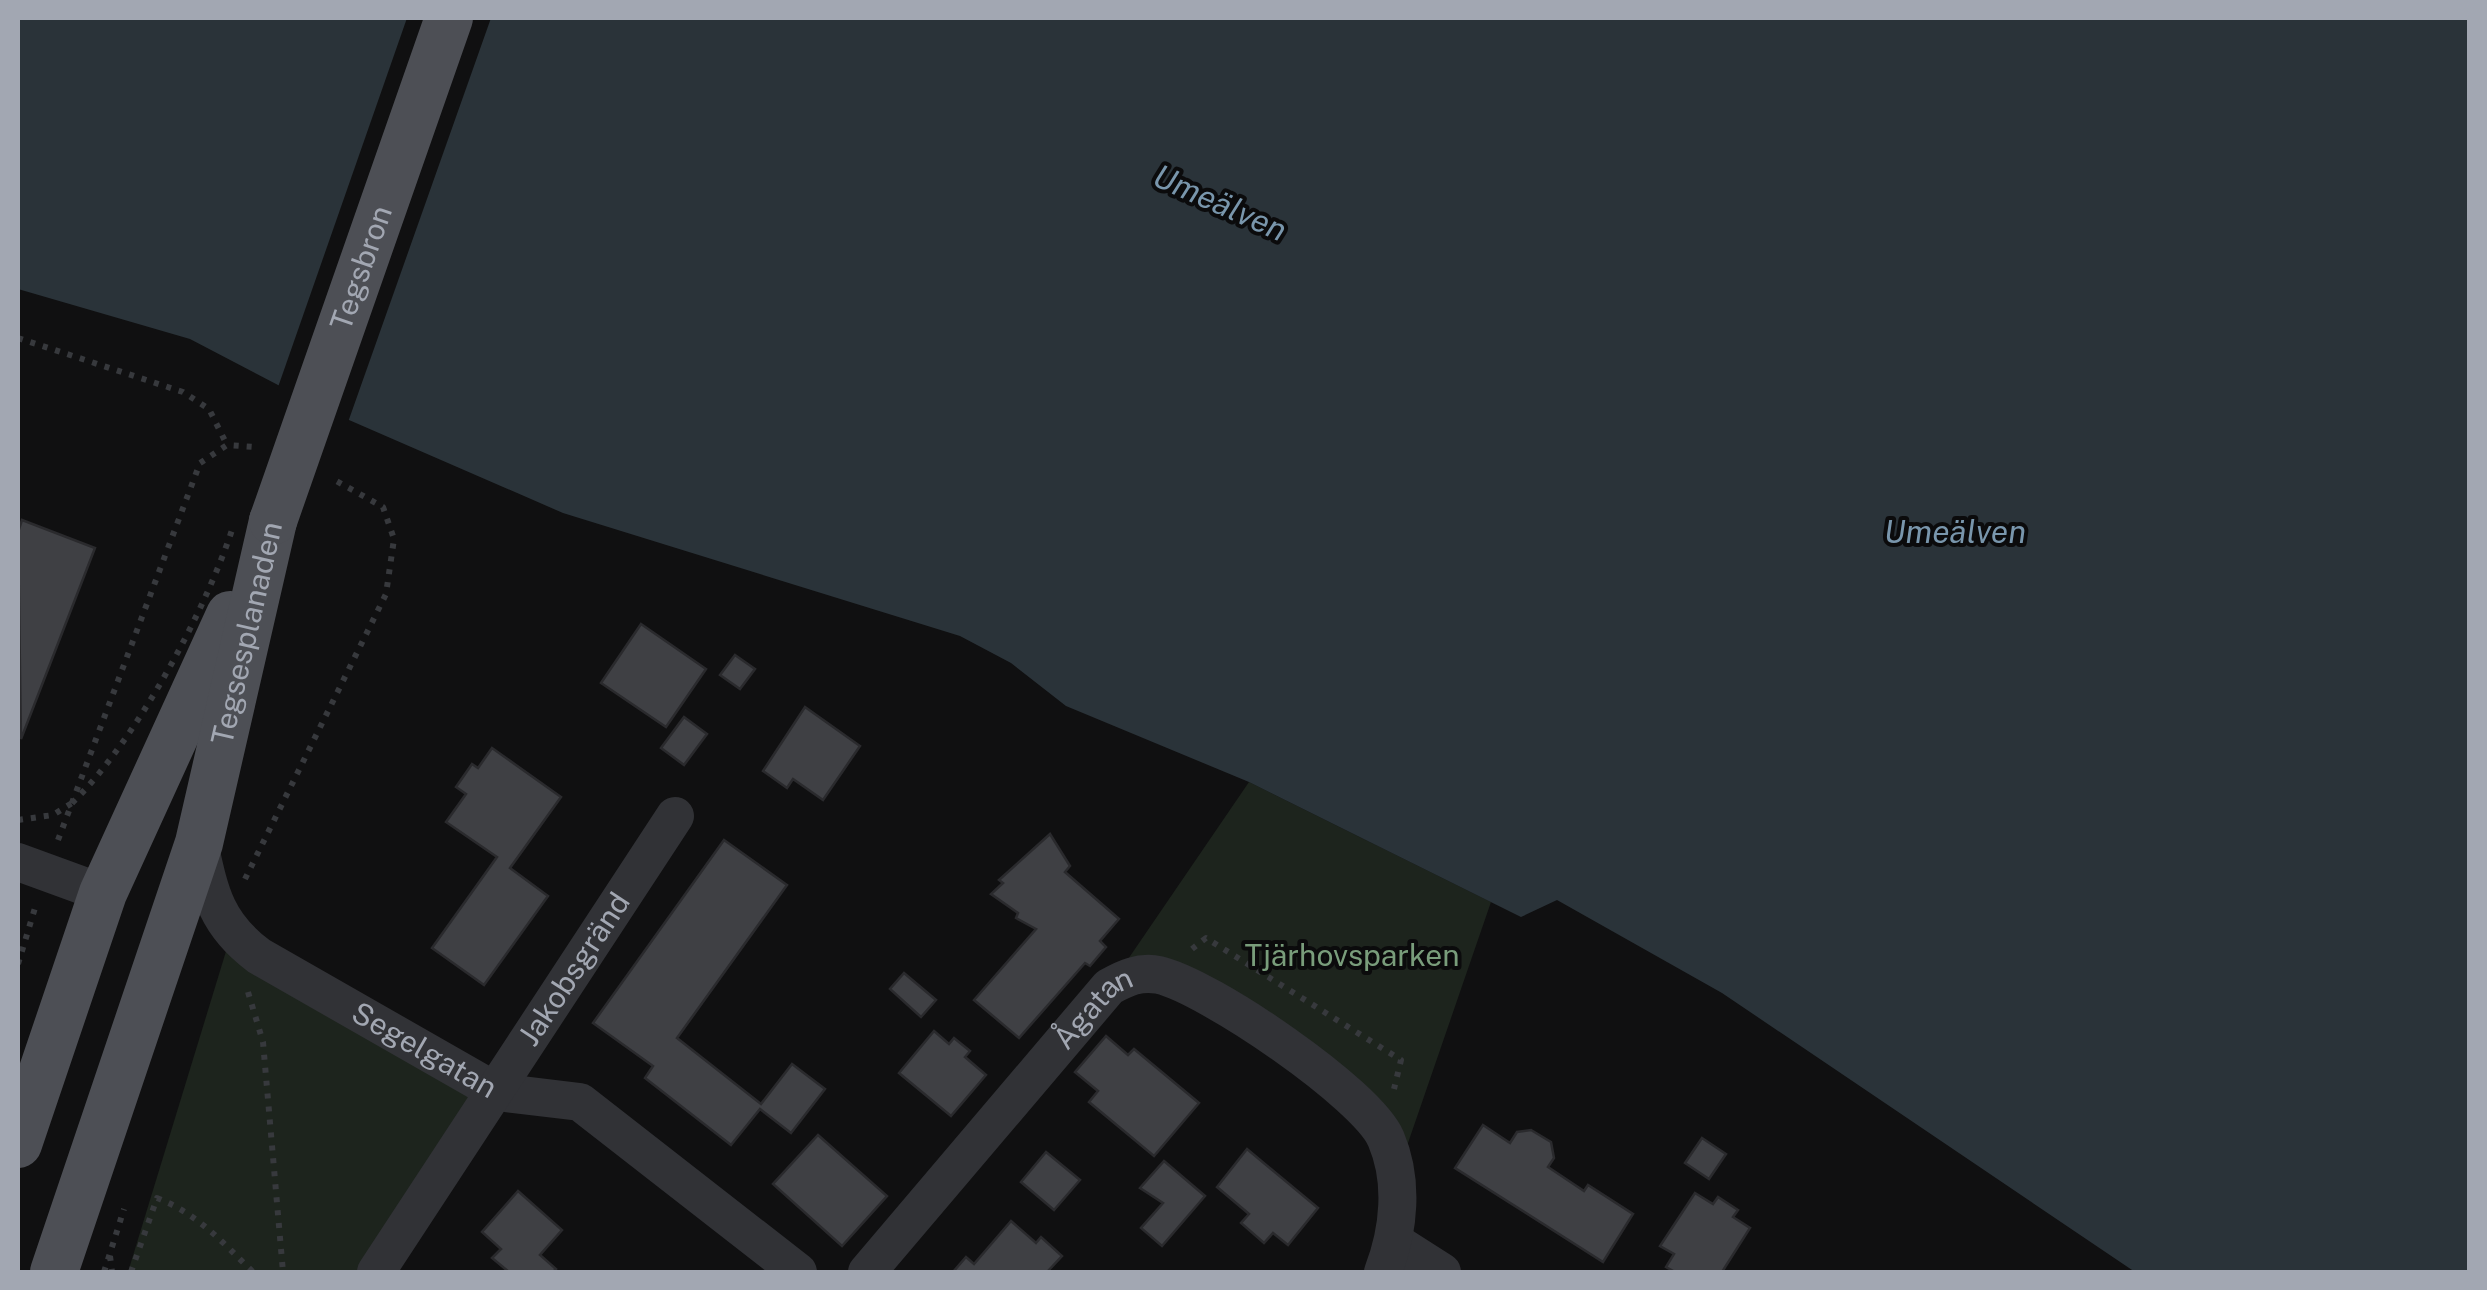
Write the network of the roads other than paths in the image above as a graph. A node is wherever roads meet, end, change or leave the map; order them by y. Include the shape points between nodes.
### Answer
1 (449, 18) edge
2 (273, 521) junction
3 (675, 816) dead end
4 (199, 843) junction
5 (32, 868) edge
6 (103, 893) junction
7 (497, 1092) junction
8 (18, 1144) edge
9 (1389, 1257) edge
10 (54, 1272) edge
11 (376, 1272) edge
12 (798, 1272) edge
13 (867, 1272) edge
14 (1442, 1272) edge

1 - 2 main road, Tegsbron, bridge
2 - 4 main road, Tegsesplanaden
2 - 6 main road, Tegsesplanaden
3 - 7 street, Jakobsgränd
4 - 7 street, Segelgatan via 231,935
4 - 10 main road, Tegsesplanaden
5 - 6 street
6 - 8 main road, Tegsesplanaden
7 - 11 street, Jakobsgränd
7 - 12 street, Segelgatan via 580,1102
9 - 13 street, Ågatan via 1398,1172 1384,1134 1266,1028 1160,975 1129,975 1109,988
9 - 14 street

